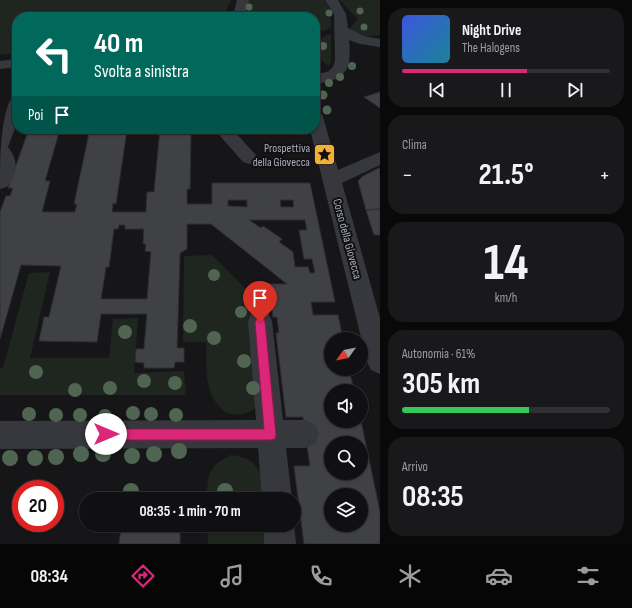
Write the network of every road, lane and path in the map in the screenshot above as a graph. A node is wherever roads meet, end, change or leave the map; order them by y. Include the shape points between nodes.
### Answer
1 (242, 0) edge
2 (331, 0) edge
3 (240, 12) edge
4 (342, 30) junction
5 (380, 43) edge
6 (343, 59) junction
7 (12, 64) edge
8 (0, 65) edge
9 (320, 78) edge
10 (11, 103) edge
11 (227, 134) edge
12 (320, 134) edge
13 (0, 146) edge
14 (0, 149) edge
15 (249, 158) dead end
16 (380, 158) edge
17 (332, 180) junction
18 (0, 182) edge
19 (260, 322) dead end
20 (380, 362) edge
21 (0, 434) edge
22 (305, 434) dead end
23 (270, 435) junction
24 (275, 492) edge
25 (279, 532) edge
26 (280, 544) edge

1 - 3 street
2 - 4 street via 340,14
4 - 5 street via 360,40
4 - 6 street
5 - 6 street
6 - 9 street via 337,73
7 - 8 street
10 - 13 street
11 - 15 street
12 - 17 street, Corso della Giovecca
14 - 18 street via 6,154 8,163
16 - 17 street
17 - 20 street, Corso della Giovecca
19 - 23 street
21 - 23 street
22 - 23 street
23 - 24 street
25 - 26 street

